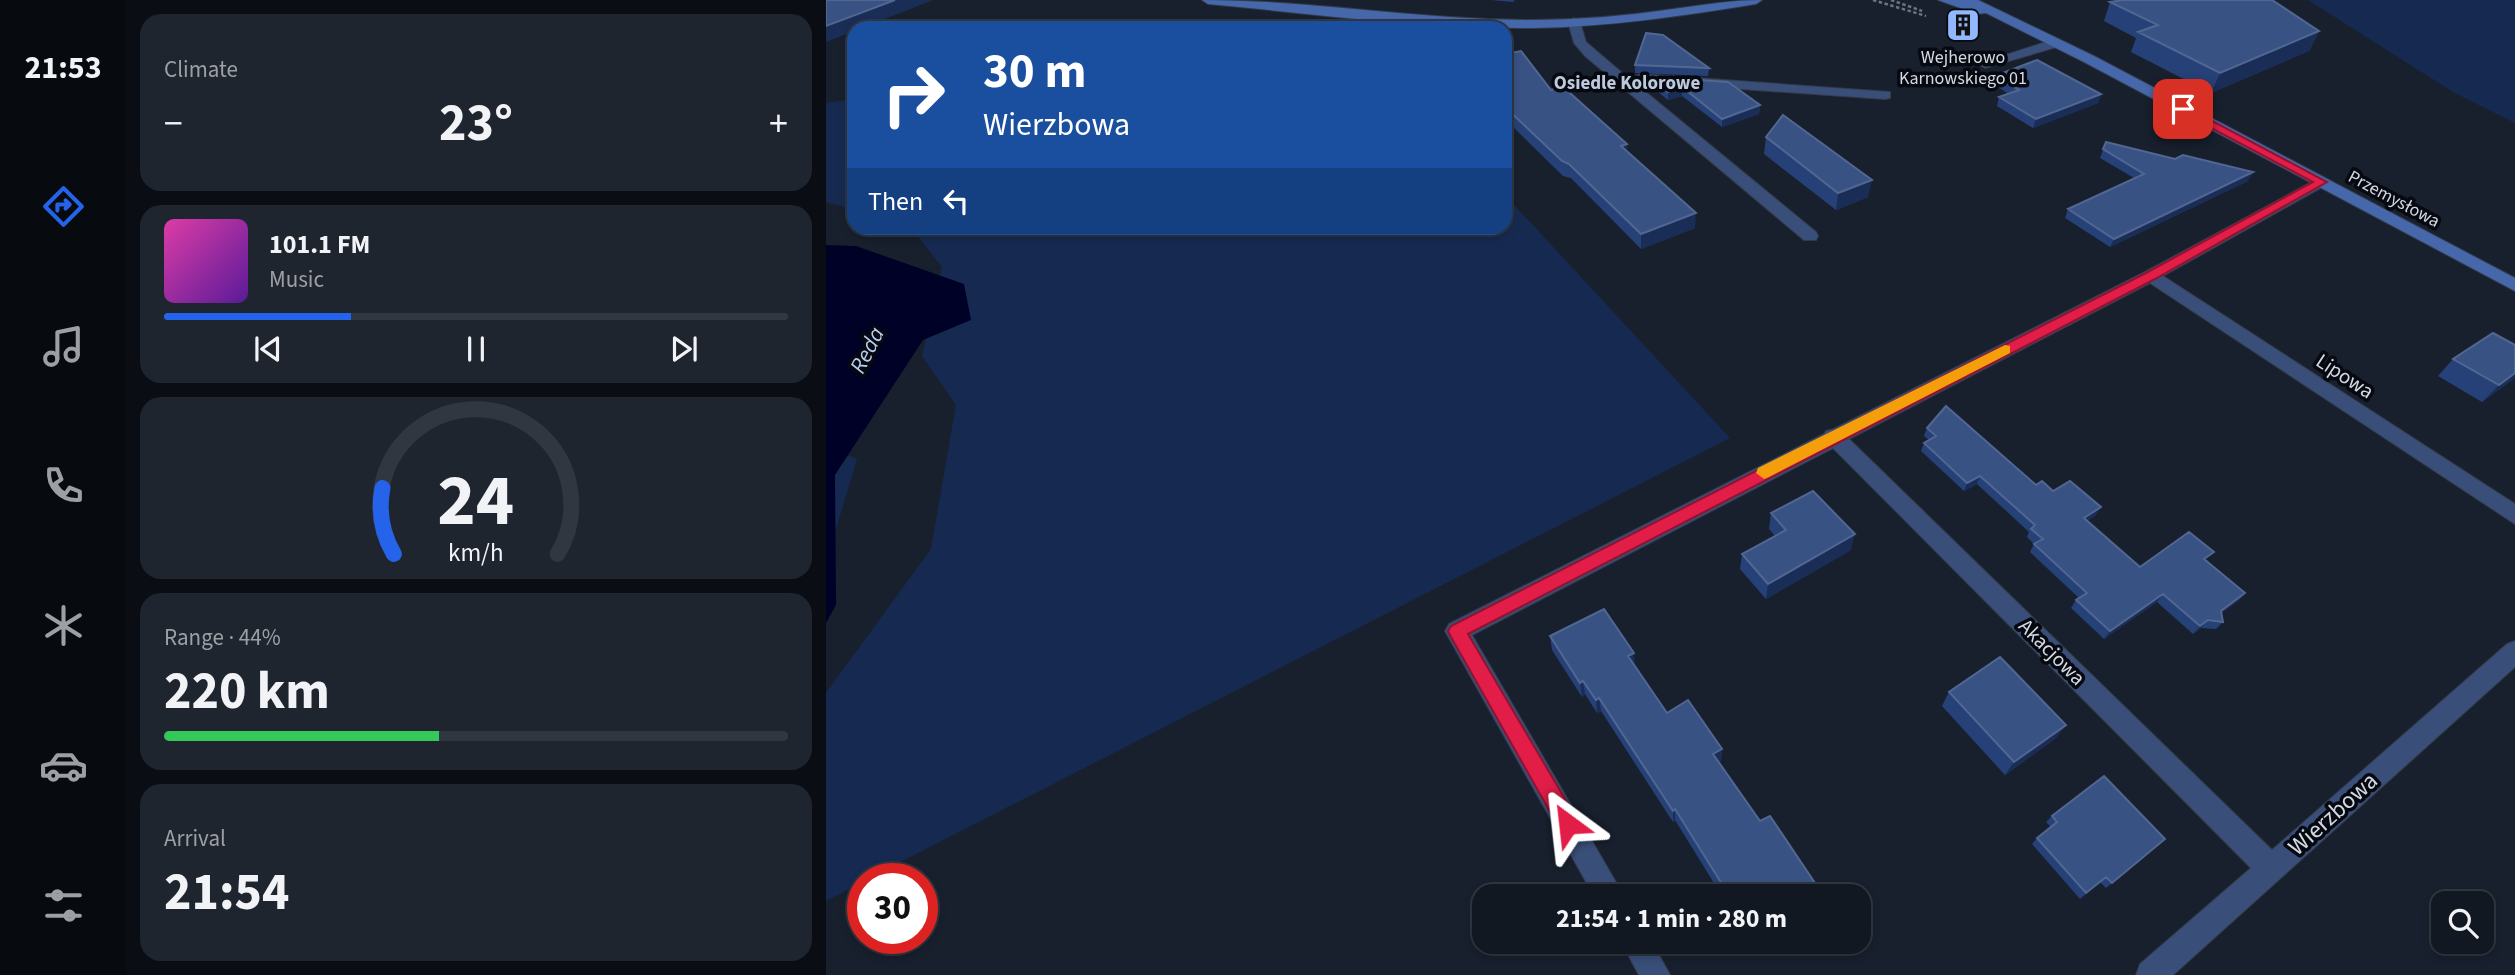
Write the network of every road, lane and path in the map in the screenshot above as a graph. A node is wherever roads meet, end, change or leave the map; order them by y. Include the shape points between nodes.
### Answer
1 (1208, 0) edge
2 (1756, 0) edge
3 (1944, 0) edge
4 (1968, 0) edge
5 (1993, 14) junction
6 (1454, 21) edge
7 (1574, 22) junction
8 (1512, 23) edge
9 (2055, 43) junction
10 (1984, 64) dead end
11 (1626, 83) junction
12 (1885, 95) dead end
13 (2322, 182) junction
14 (1810, 236) dead end
15 (2151, 276) junction
16 (2515, 285) edge
17 (1833, 436) junction
18 (2515, 515) edge
19 (2515, 652) edge
20 (2272, 868) junction
21 (1602, 884) edge
22 (1643, 954) edge
23 (1655, 975) edge
24 (2151, 975) edge

1 - 6 street
2 - 7 street
3 - 5 street, Przemysłowa
4 - 5 street, Przemysłowa
5 - 9 street, Przemysłowa
7 - 8 street
7 - 11 street via 1580,43
9 - 10 street
9 - 13 street, Przemysłowa
11 - 12 street via 1641,78
11 - 14 street
13 - 15 street
13 - 16 street, Przemysłowa
15 - 17 street
15 - 18 street, Lipowa
17 - 20 street, Akacjowa
17 - 21 street via 1457,631
19 - 20 street, Wierzbowa
20 - 24 street, Wierzbowa
22 - 23 street

